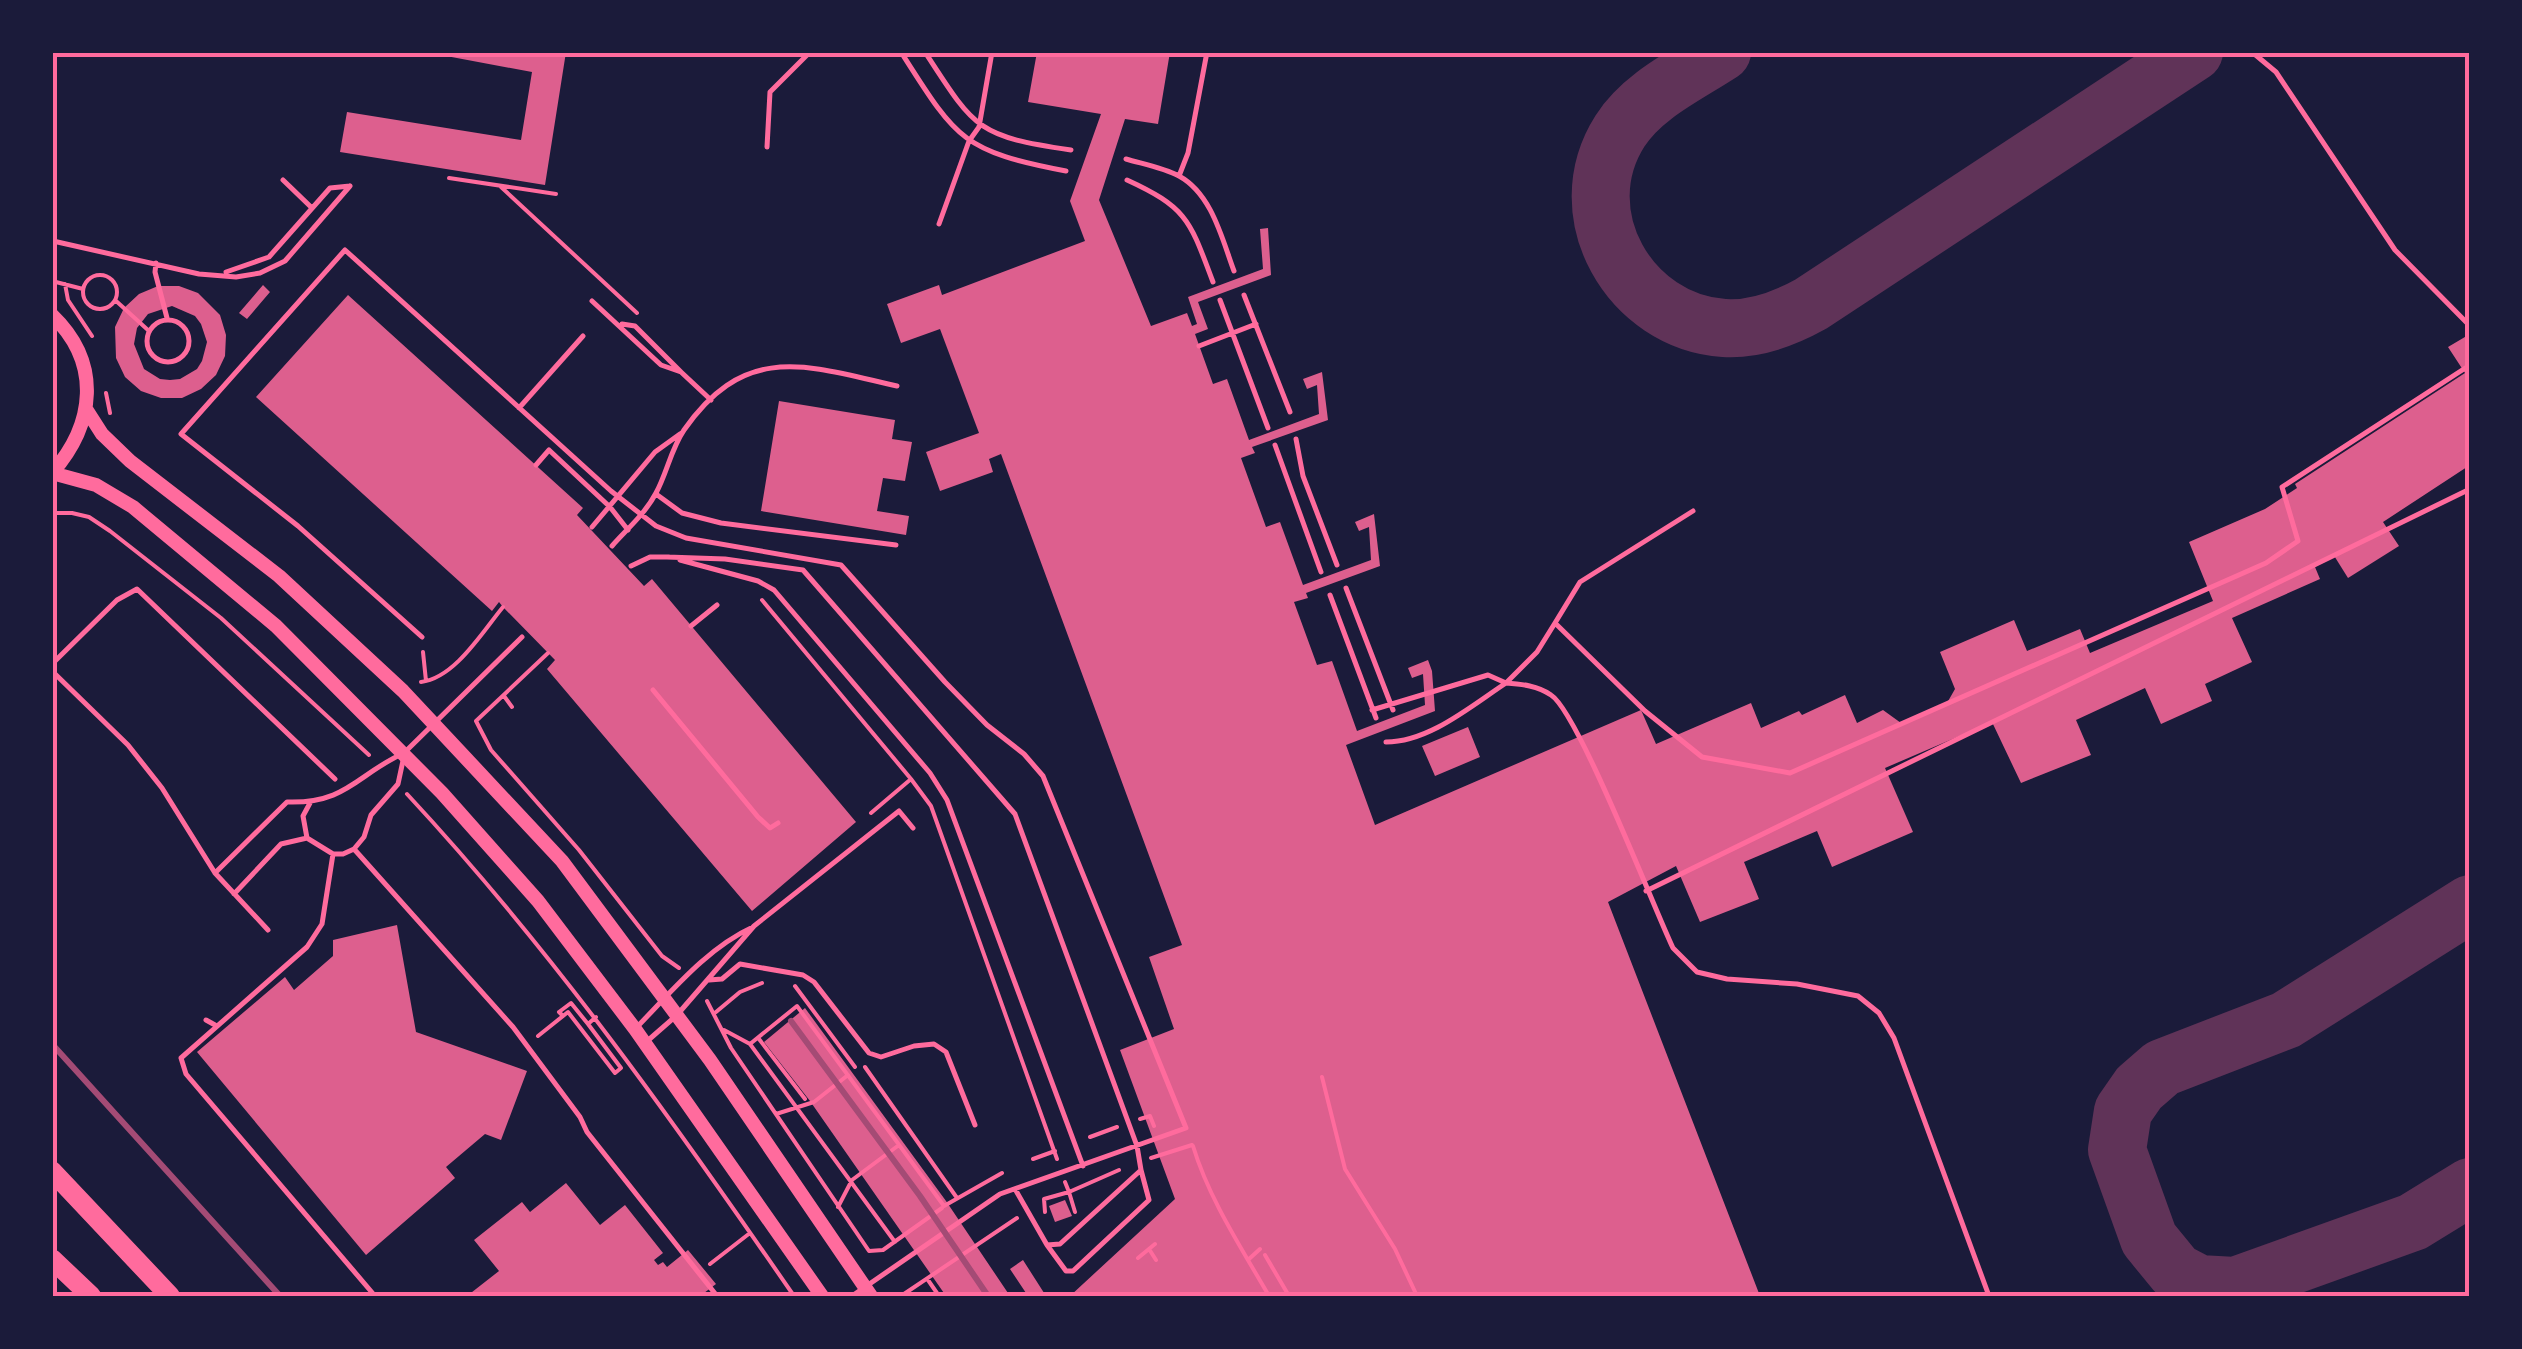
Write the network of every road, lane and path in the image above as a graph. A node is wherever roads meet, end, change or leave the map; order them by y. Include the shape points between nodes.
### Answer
1 (810, 52) edge
2 (901, 52) edge
3 (925, 52) edge
4 (992, 52) edge
5 (1207, 52) edge
6 (2252, 52) edge
7 (979, 126) junction
8 (970, 142) junction
9 (767, 147) dead end
10 (1072, 150) dead end
11 (1126, 159) dead end
12 (1066, 171) dead end
13 (1180, 176) junction
14 (449, 178) dead end
15 (282, 180) dead end
16 (1127, 180) dead end
17 (500, 186) junction
18 (556, 194) dead end
19 (312, 208) junction
20 (939, 224) dead end
21 (53, 243) edge
22 (156, 263) junction
23 (1234, 271) dead end
24 (224, 274) junction
25 (52, 281) edge
26 (1213, 282) dead end
27 (65, 284) junction
28 (84, 289) junction
29 (1244, 295) dead end
30 (115, 300) junction
31 (1220, 300) dead end
32 (592, 301) dead end
33 (52, 316) edge
34 (167, 319) junction
35 (619, 324) junction
36 (648, 324) dead end
37 (1256, 324) junction
38 (2470, 326) edge
39 (148, 330) junction
40 (1233, 333) junction
41 (583, 336) dead end
42 (1199, 346) dead end
43 (98, 348) dead end
44 (2470, 365) edge
45 (682, 372) junction
46 (106, 384) dead end
47 (897, 386) dead end
48 (711, 400) junction
49 (518, 408) junction
50 (86, 409) junction
51 (1290, 412) dead end
52 (116, 425) dead end
53 (1268, 428) dead end
54 (682, 432) junction
55 (1296, 440) dead end
56 (1275, 445) dead end
57 (536, 465) dead end
58 (52, 474) edge
59 (2470, 489) edge
60 (656, 494) junction
61 (618, 497) junction
62 (610, 507) junction
63 (1692, 511) dead end
64 (52, 513) edge
65 (641, 516) junction
66 (592, 527) dead end
67 (628, 530) junction
68 (896, 545) dead end
69 (612, 546) dead end
70 (667, 557) junction
71 (1337, 565) dead end
72 (631, 566) dead end
73 (1321, 572) dead end
74 (1346, 588) dead end
75 (758, 595) dead end
76 (1330, 595) dead end
77 (717, 605) dead end
78 (504, 607) dead end
79 (1556, 623) junction
80 (691, 626) dead end
81 (422, 637) joint
82 (522, 637) dead end
83 (548, 653) dead end
84 (52, 668) edge
85 (415, 680) dead end
86 (426, 681) junction
87 (1506, 683) junction
88 (653, 690) dead end
89 (504, 696) junction
90 (512, 707) dead end
91 (1392, 707) junction
92 (1372, 710) junction
93 (1376, 718) dead end
94 (435, 723) junction
95 (1386, 742) dead end
96 (404, 754) junction
97 (379, 764) junction
98 (334, 779) dead end
99 (911, 779) junction
100 (398, 784) junction
101 (310, 802) junction
102 (778, 823) dead end
103 (859, 824) dead end
104 (912, 828) dead end
105 (307, 838) junction
106 (354, 849) junction
107 (333, 854) junction
108 (214, 873) junction
109 (1646, 891) junction
110 (234, 894) junction
111 (754, 926) junction
112 (268, 930) dead end
113 (687, 974) junction
114 (710, 980) junction
115 (771, 981) dead end
116 (782, 983) dead end
117 (794, 985) junction
118 (698, 989) junction
119 (665, 999) junction
120 (804, 1000) junction
121 (797, 1006) junction
122 (715, 1012) junction
123 (677, 1015) junction
124 (563, 1016) junction
125 (596, 1018) junction
126 (206, 1020) dead end
127 (588, 1024) junction
128 (215, 1026) junction
129 (722, 1028) junction
130 (635, 1029) junction
131 (840, 1034) dead end
132 (758, 1038) junction
133 (645, 1043) junction
134 (526, 1044) junction
135 (750, 1044) junction
136 (860, 1059) dead end
137 (854, 1067) dead end
138 (848, 1075) junction
139 (1322, 1077) dead end
140 (805, 1099) dead end
141 (800, 1109) junction
142 (776, 1114) junction
143 (975, 1125) dead end
144 (1113, 1129) dead end
145 (1090, 1137) dead end
146 (1137, 1146) junction
147 (896, 1147) junction
148 (1056, 1151) junction
149 (1033, 1159) dead end
150 (1140, 1161) junction
151 (1083, 1166) junction
152 (1142, 1170) junction
153 (52, 1171) edge
154 (1002, 1173) dead end
155 (1061, 1173) junction
156 (852, 1180) junction
157 (1015, 1189) junction
158 (1069, 1192) junction
159 (958, 1198) junction
160 (838, 1206) junction
161 (944, 1206) junction
162 (1030, 1214) junction
163 (1077, 1217) dead end
164 (750, 1232) junction
165 (895, 1242) junction
166 (1155, 1244) dead end
167 (1047, 1245) junction
168 (1148, 1249) junction
169 (1260, 1249) dead end
170 (728, 1250) dead end
171 (1265, 1255) dead end
172 (1138, 1258) dead end
173 (52, 1259) edge
174 (1156, 1260) dead end
175 (1249, 1260) junction
176 (928, 1279) junction
177 (863, 1294) edge
178 (91, 1296) edge
179 (170, 1296) edge
180 (374, 1296) edge
181 (717, 1296) edge
182 (794, 1296) edge
183 (822, 1296) edge
184 (900, 1296) edge
185 (939, 1296) edge
186 (1269, 1296) edge
187 (1289, 1296) edge
188 (1417, 1296) edge
189 (1989, 1296) edge

1 - 9 lane via 770,92
2 - 8 lane via 935,105
3 - 7 lane
4 - 7 lane
5 - 13 lane
6 - 38 lane via 2276,72 2394,250
7 - 8 lane
7 - 10 lane via 1012,141
8 - 12 lane via 1006,159
8 - 20 lane
11 - 13 lane
13 - 23 lane via 1209,206
14 - 17 path
15 - 19 lane
16 - 26 lane via 1177,207 1191,224
17 - 18 path
17 - 36 path
19 - 24 lane via 270,258
19 - 24 lane via 330,188 350,186 284,261 260,273
21 - 22 lane
22 - 24 lane
22 - 34 lane
25 - 27 path
27 - 28 path
27 - 43 path
28 - 30 path via 92,307
28 - 30 path via 92,277 108,278
29 - 37 lane
30 - 39 path
31 - 40 lane
32 - 35 lane
33 - 50 street via 80,354
34 - 39 lane
34 - 39 lane via 178,321 190,339 180,359 158,360 150,353
35 - 45 lane via 662,365
35 - 45 lane via 635,326
37 - 40 lane
37 - 51 lane
40 - 42 lane
40 - 53 lane
41 - 49 lane
44 - 79 lane via 2282,487 2298,541 2266,563 1790,773 1702,757
45 - 48 lane
46 - 52 path
47 - 48 lane via 816,368 764,366
48 - 54 lane
49 - 61 lane
49 - 81 lane via 345,250 181,434 298,526
50 - 58 street via 74,444
50 - 94 street via 130,461 279,576
54 - 60 lane
54 - 61 lane via 655,452
55 - 71 lane
56 - 73 lane
57 - 62 lane via 549,450
58 - 96 street via 96,485 133,508 276,626
59 - 109 lane
60 - 65 lane
60 - 68 lane via 682,513 721,523
61 - 62 lane
61 - 65 lane
62 - 66 lane
62 - 67 lane
63 - 79 lane via 1580,582
64 - 97 path via 89,518 124,542 221,618
65 - 67 lane
65 - 146 lane via 686,538 841,565 945,682 1042,776 1186,1128
67 - 69 lane
70 - 72 lane
70 - 146 lane via 803,570 1015,814
70 - 151 lane via 774,590 930,773 947,800
74 - 91 lane
75 - 99 path
76 - 92 lane
77 - 80 lane
78 - 86 path via 449,668
79 - 87 lane
81 - 86 path
82 - 94 lane
83 - 89 path
84 - 98 lane via 117,600 136,589
84 - 108 lane via 162,788
85 - 86 path
87 - 91 lane via 1488,674
87 - 95 lane via 1404,742
87 - 109 lane via 1554,696 1578,733
88 - 102 lane via 758,817 770,828
89 - 90 path
89 - 113 path via 476,721 491,750 662,956
91 - 92 lane
92 - 93 lane
94 - 96 lane
94 - 119 street via 562,861
96 - 97 lane
96 - 100 lane
96 - 130 street via 538,901
97 - 101 lane via 352,788
99 - 103 path
99 - 148 path via 931,806
100 - 106 lane via 371,814
100 - 125 path via 520,920
101 - 105 lane via 303,816
101 - 108 lane via 287,802
104 - 111 lane via 899,811
105 - 107 lane
105 - 110 lane via 281,844
106 - 107 lane
106 - 134 lane
107 - 128 lane via 322,924 307,947
108 - 110 lane
109 - 189 lane via 1672,948 1697,972 1858,996 1879,1013
110 - 112 lane
111 - 113 lane
111 - 114 lane
113 - 119 lane
114 - 118 lane
114 - 143 lane via 740,964 803,975 870,1053 882,1058 934,1044 946,1052
115 - 122 path via 740,992
116 - 117 path
117 - 120 path
117 - 131 path
118 - 122 path
118 - 123 lane
119 - 123 street
119 - 130 lane
120 - 121 path
120 - 137 path
121 - 132 path
121 - 138 path
122 - 129 path
123 - 133 lane
123 - 177 street
124 - 127 path via 559,1012 571,1003
124 - 127 path via 568,1012 614,1073 622,1068
124 - 134 path
125 - 127 path
125 - 164 path
126 - 128 lane
128 - 180 lane via 181,1058 186,1074
129 - 135 path
129 - 142 path
130 - 133 street
132 - 135 path
132 - 140 path
133 - 183 street
134 - 181 lane
135 - 141 path
136 - 159 path
138 - 141 path
138 - 147 path
139 - 188 path via 1345,1168
141 - 142 path
141 - 156 path
142 - 160 path
144 - 145 path
146 - 150 lane
146 - 151 lane
147 - 156 path
147 - 161 path
148 - 149 path
148 - 155 path
150 - 152 lane
150 - 158 path
150 - 175 path via 1192,1144
151 - 155 lane
152 - 167 lane via 1060,1244
152 - 167 lane via 1149,1200 1073,1270 1066,1271
153 - 179 highway
154 - 159 path
155 - 157 lane
155 - 158 path
156 - 160 path
156 - 165 path
157 - 162 lane
157 - 177 lane
158 - 162 path via 1044,1200 1046,1211
158 - 163 path
159 - 161 path
160 - 165 path via 869,1251
161 - 165 path
162 - 167 lane
162 - 176 path
164 - 170 path
164 - 182 path
166 - 168 path
168 - 172 path
168 - 174 path
169 - 175 path
171 - 187 path
173 - 178 highway
175 - 186 path
176 - 184 path
176 - 185 path

